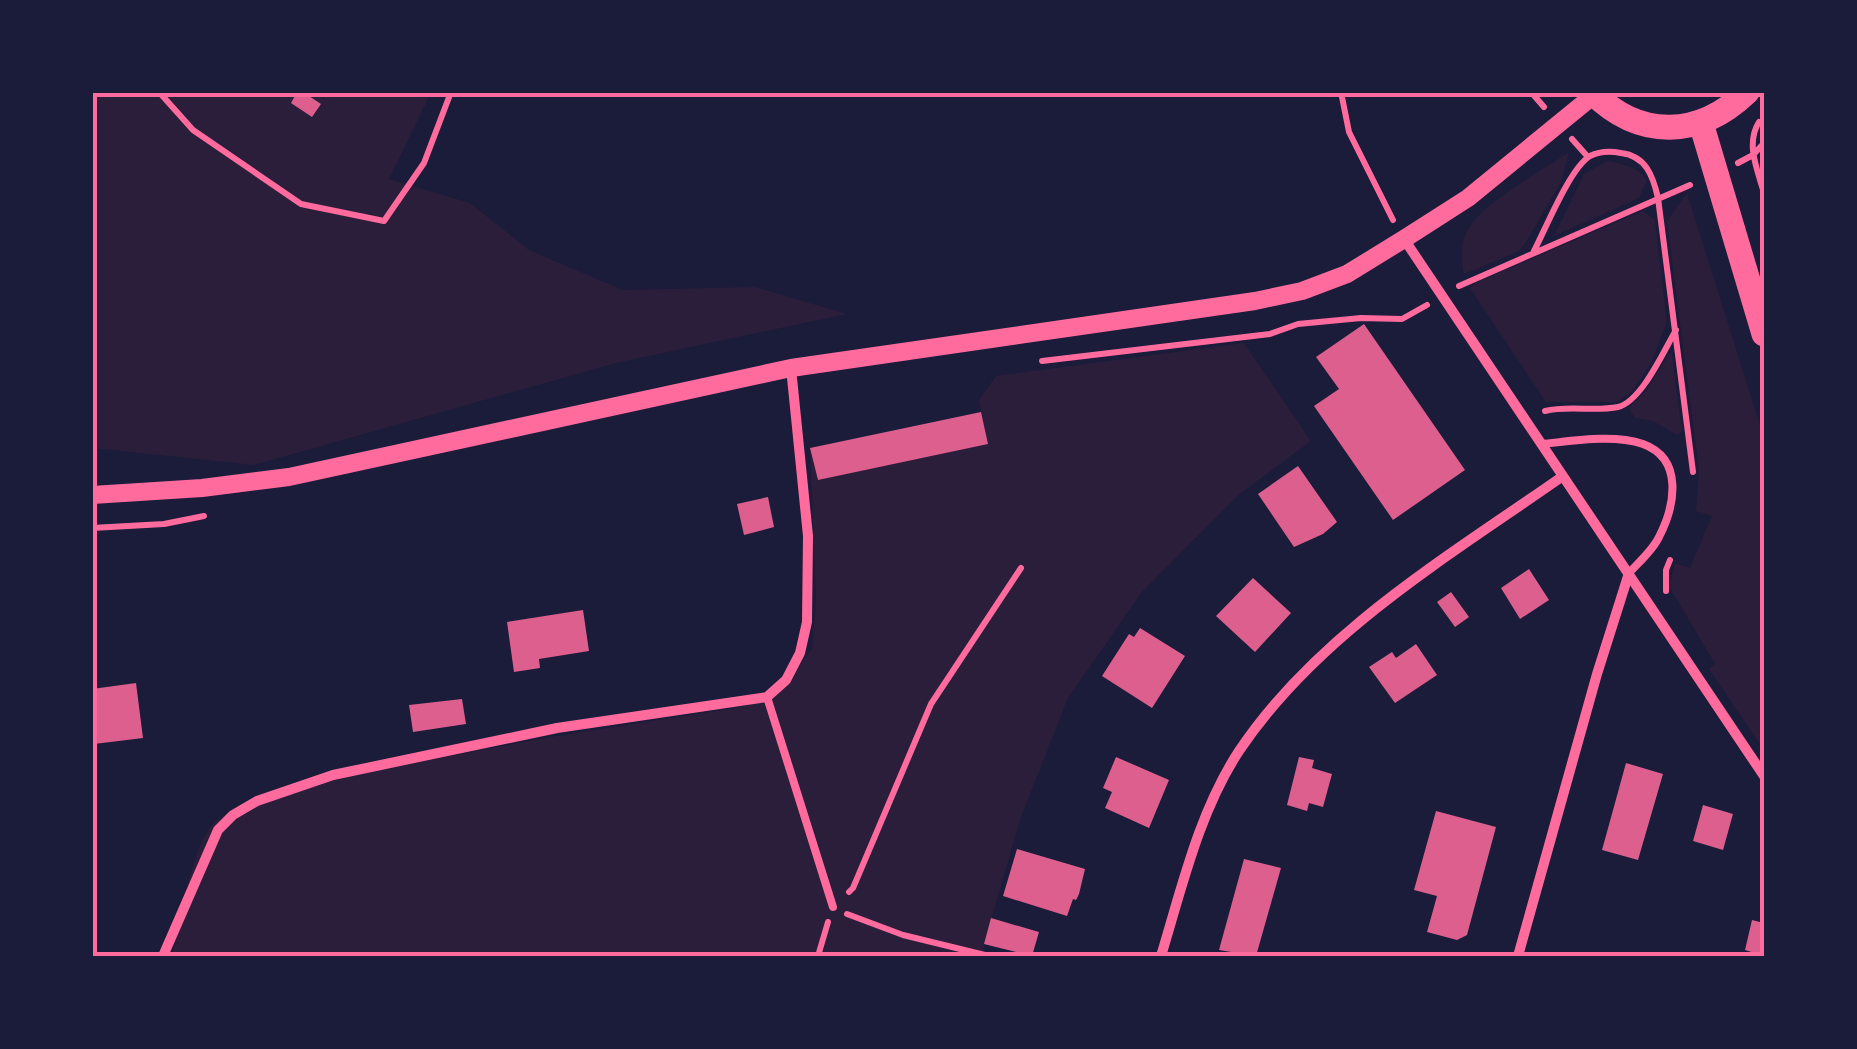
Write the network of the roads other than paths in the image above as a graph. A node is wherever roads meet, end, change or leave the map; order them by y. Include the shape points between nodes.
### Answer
1 (1747, 92) edge
2 (1593, 94) edge
3 (1701, 123) junction
4 (1404, 239) junction
5 (1764, 334) edge
6 (791, 368) junction
7 (1542, 444) junction
8 (1563, 476) junction
9 (92, 495) edge
10 (1629, 572) junction
11 (767, 697) junction
12 (1764, 776) edge
13 (832, 907) road end
14 (162, 956) edge
15 (1161, 956) edge
16 (1518, 956) edge

1 - 3 main road
2 - 3 main road via 1643,125
2 - 4 street via 1468,198
3 - 5 main road
4 - 6 street via 1347,274 1255,301
4 - 7 street
6 - 9 street via 289,477
6 - 11 street via 808,536 808,622 786,680
7 - 8 street
7 - 10 lane via 1627,441 1654,449 1669,466 1673,500 1658,540
8 - 10 street
8 - 15 street via 1346,635 1281,696 1238,753 1201,827
10 - 12 street
10 - 16 street
11 - 13 lane
11 - 14 street via 557,728 334,775 257,801 218,830

